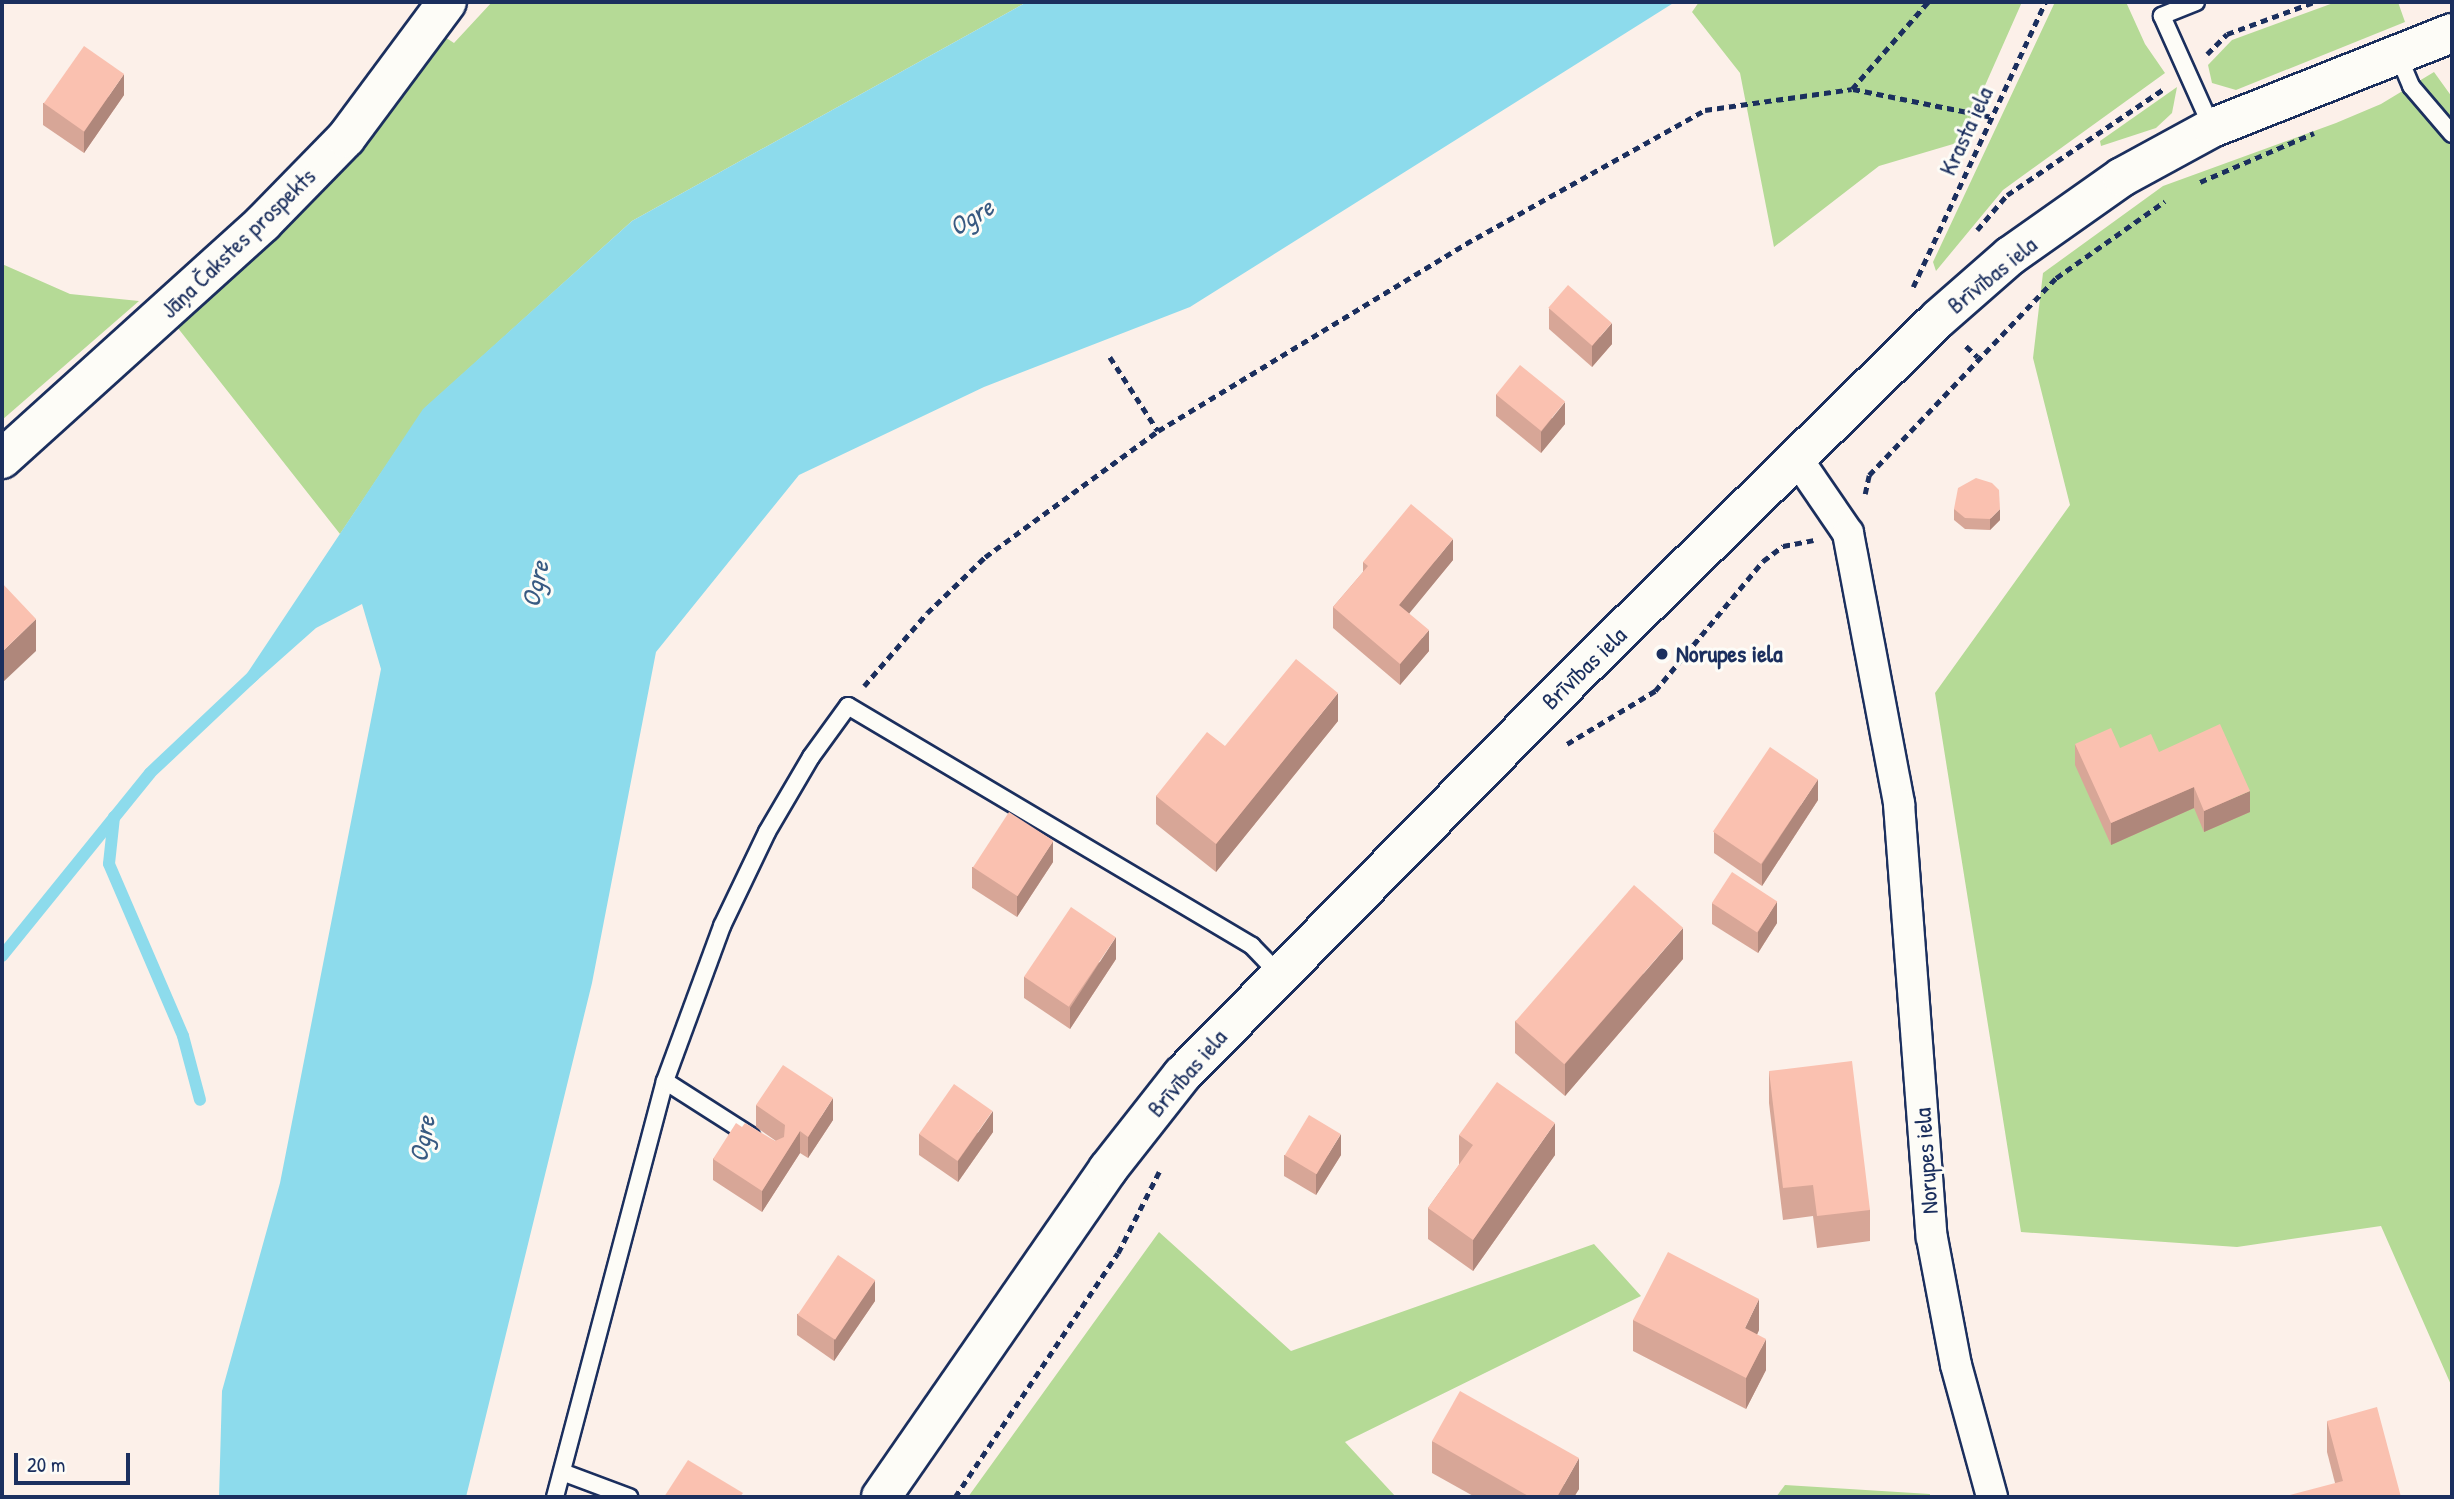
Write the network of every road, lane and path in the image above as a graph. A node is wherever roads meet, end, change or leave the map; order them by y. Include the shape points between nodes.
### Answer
1 (447, 2) edge
2 (1928, 2) edge
3 (2045, 2) edge
4 (2196, 2) edge
5 (2314, 2) edge
6 (2159, 9) edge
7 (2452, 33) edge
8 (2398, 55) junction
9 (2187, 73) junction
10 (1852, 89) junction
11 (1992, 117) junction
12 (2212, 128) junction
13 (2323, 129) dead end
14 (2452, 134) edge
15 (2196, 184) dead end
16 (2172, 197) dead end
17 (1968, 241) dead end
18 (1918, 274) dead end
19 (1110, 357) dead end
20 (1158, 431) junction
21 (2, 459) edge
22 (1798, 460) junction
23 (1848, 533) junction
24 (848, 706) junction
25 (1565, 746) dead end
26 (1278, 973) junction
27 (665, 1081) junction
28 (765, 1145) edge
29 (1160, 1168) dead end
30 (562, 1472) junction
31 (555, 1497) edge
32 (629, 1497) edge
33 (881, 1497) edge
34 (955, 1497) edge
35 (1992, 1497) edge

1 - 21 main road, Jāņa Čakstes prospekts via 346,138 263,223
2 - 10 path
3 - 11 path, Krasta iela
4 - 6 lane
5 - 9 path via 2227,34
6 - 9 lane
7 - 8 main road, Brīvības iela
8 - 12 main road, Brīvības iela
8 - 14 lane via 2411,86
9 - 12 lane
9 - 17 path via 2007,195
10 - 11 path
10 - 20 path via 1705,110 1476,238
11 - 18 path, Krasta iela
12 - 22 main road, Brīvības iela via 2122,177 2010,256 1938,319
13 - 15 path
16 - 23 path via 2056,278 1978,357 1869,475 1864,488 1867,511
19 - 20 path
20 - 24 path via 985,557 927,613
22 - 23 street, Norupes iela
22 - 26 main road, Brīvības iela
23 - 25 path via 1783,546 1763,561 1655,691
23 - 35 street, Norupes iela via 1899,804 1932,1237 1956,1365
24 - 26 lane via 1252,946
24 - 27 lane via 811,757 767,832 722,926
26 - 33 main road, Brīvības iela via 1182,1075 1108,1169
27 - 28 lane
27 - 30 lane
29 - 34 path via 1118,1253
30 - 31 lane
30 - 32 lane

